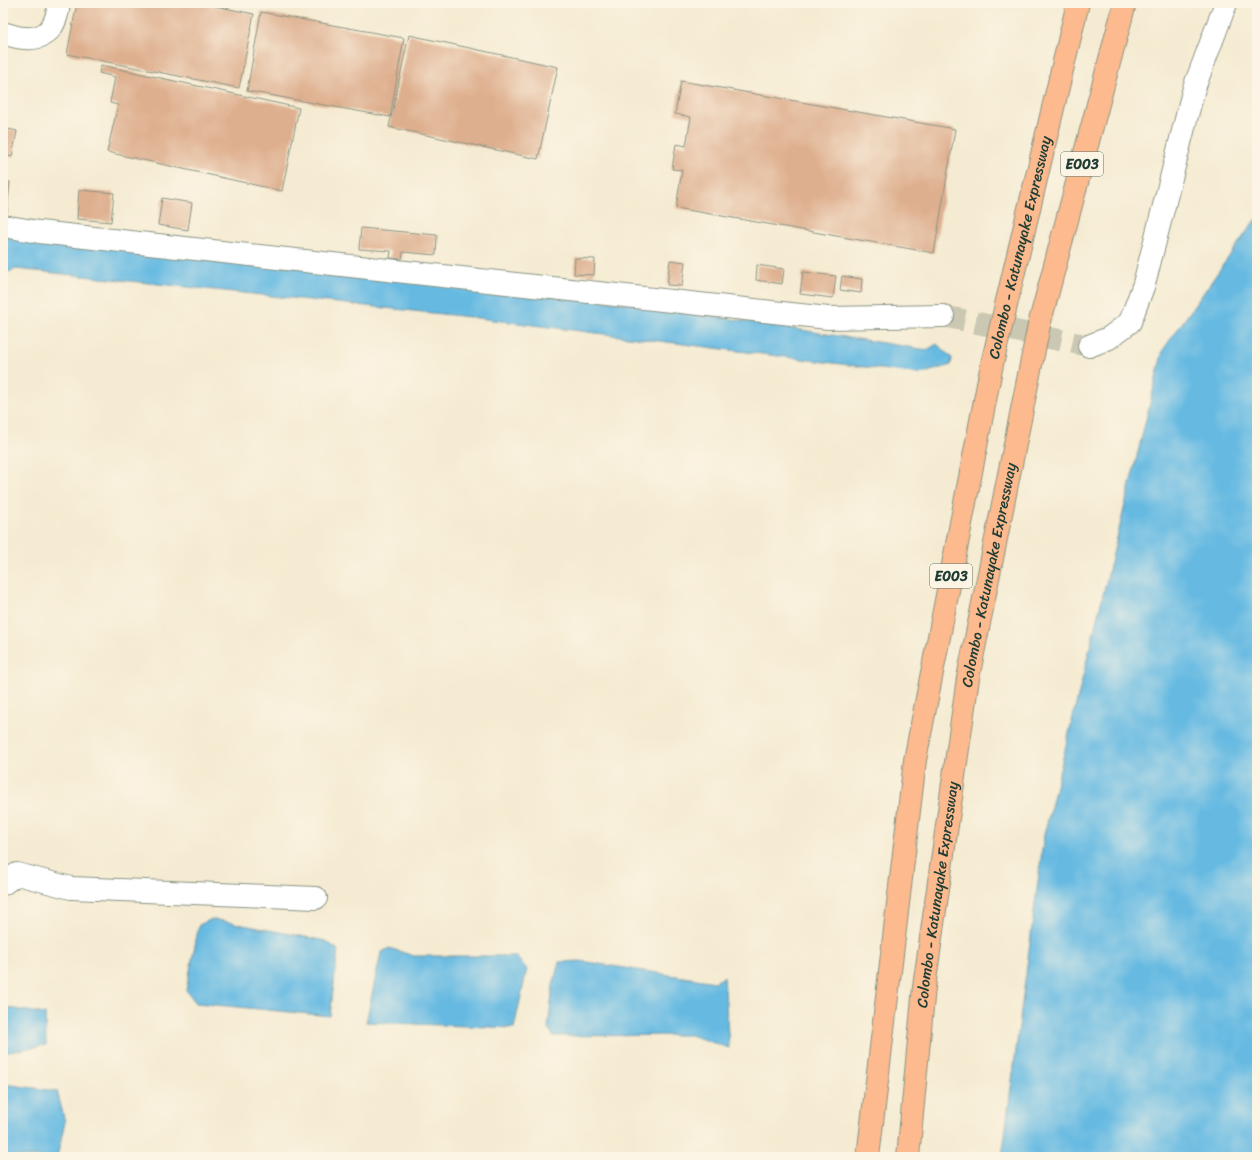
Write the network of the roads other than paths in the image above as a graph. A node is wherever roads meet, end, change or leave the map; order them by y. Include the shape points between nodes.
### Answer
1 (59, 3) edge
2 (1078, 3) edge
3 (1125, 3) edge
4 (1226, 3) edge
5 (3, 34) edge
6 (3, 226) edge
7 (943, 316) tunnel mouth
8 (1089, 346) tunnel mouth
9 (3, 884) edge
10 (316, 898) dead end
11 (868, 1157) edge
12 (908, 1157) edge

1 - 5 street via 52,28 44,36 25,38
2 - 11 highway, Colombo - Katunayake Expressway / E003 via 992,364 915,760
3 - 12 highway, Colombo - Katunayake Expressway / E003 via 1039,324 968,678 924,987
4 - 8 street via 1194,88 1144,284 1130,322 1109,338
6 - 7 street via 46,233 828,318
9 - 10 street via 17,874 70,888

